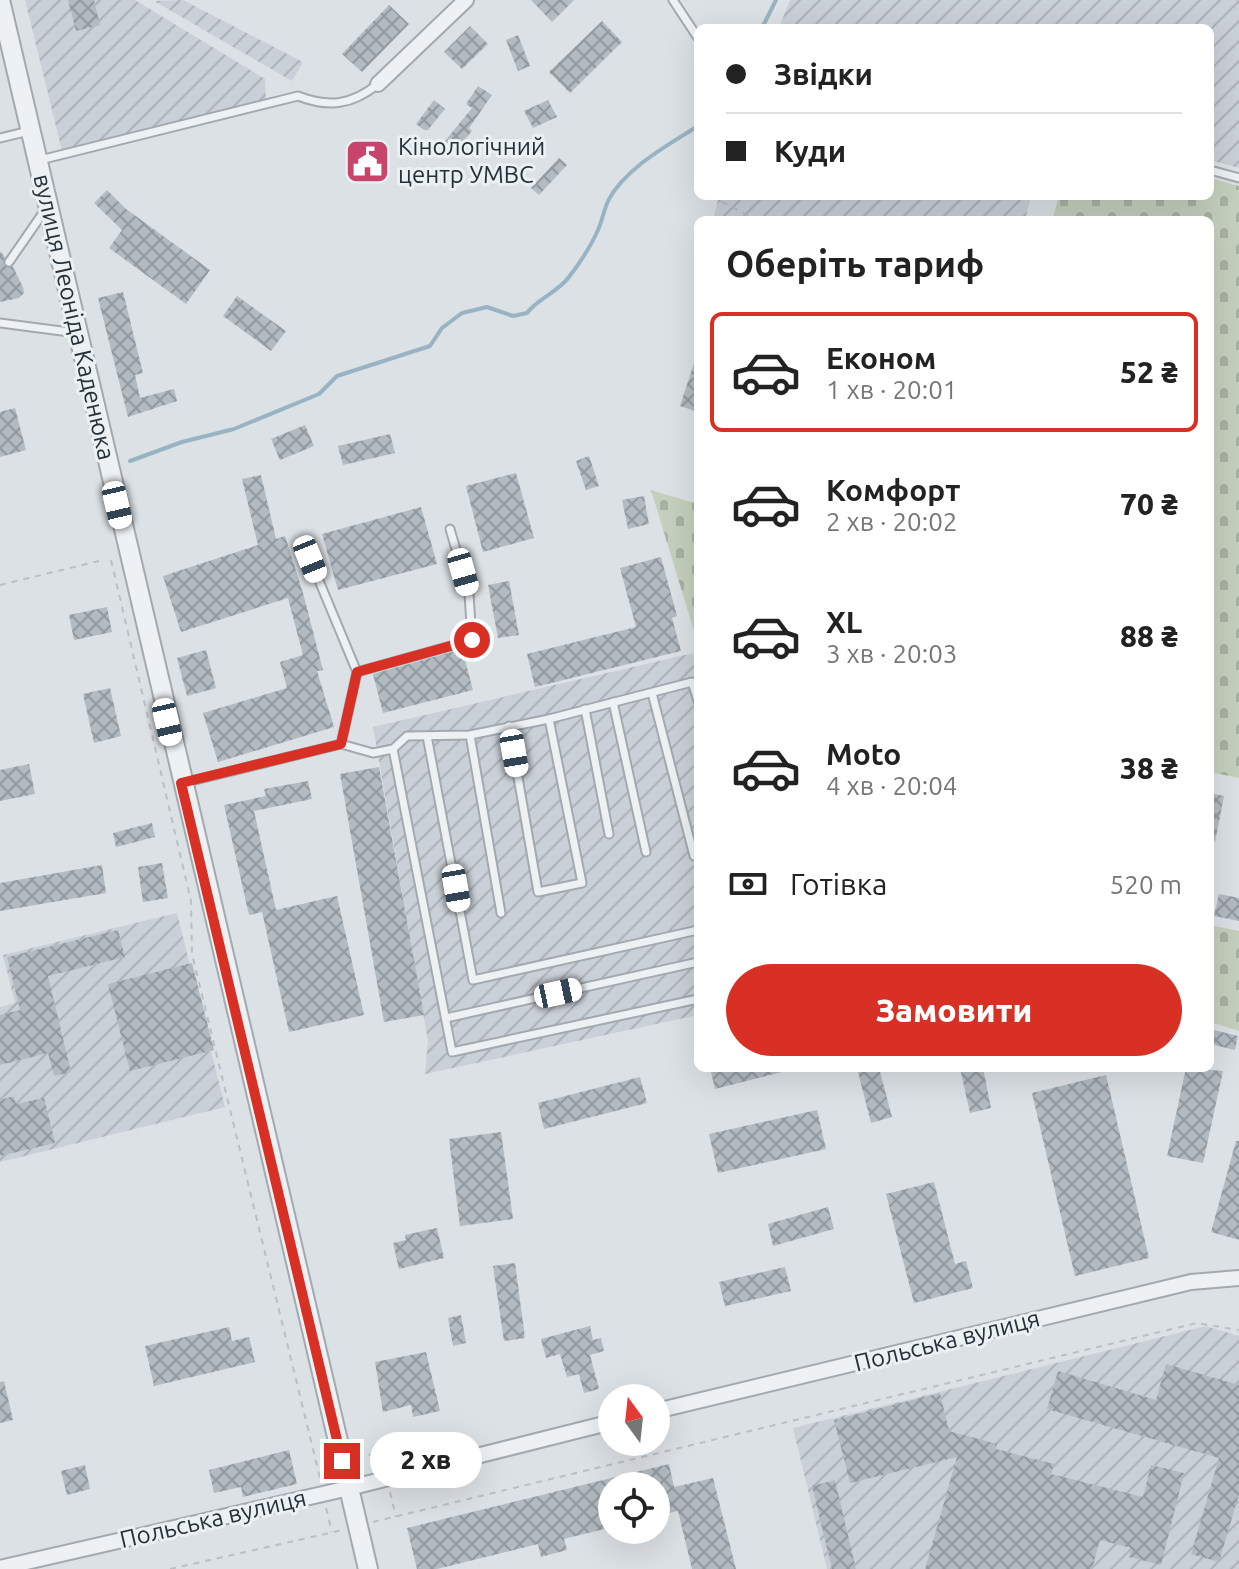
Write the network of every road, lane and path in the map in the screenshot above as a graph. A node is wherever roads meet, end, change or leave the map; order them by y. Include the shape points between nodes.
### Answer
1 (0, 0) edge
2 (466, 0) edge
3 (673, 0) edge
4 (694, 32) edge
5 (378, 84) joint
6 (31, 130) junction
7 (0, 138) edge
8 (38, 161) junction
9 (1214, 171) edge
10 (1239, 178) edge
11 (719, 200) edge
12 (48, 204) junction
13 (749, 216) edge
14 (9, 262) dead end
15 (0, 323) edge
16 (78, 333) junction
17 (450, 529) dead end
18 (310, 559) dead end
19 (111, 560) dead end
20 (99, 561) dead end
21 (0, 585) edge
22 (357, 672) junction
23 (694, 688) edge
24 (652, 693) junction
25 (613, 702) junction
26 (585, 709) junction
27 (549, 719) junction
28 (509, 726) junction
29 (470, 735) junction
30 (427, 736) junction
31 (341, 744) junction
32 (393, 749) junction
33 (181, 783) junction
34 (609, 834) dead end
35 (646, 852) dead end
36 (694, 856) dead end
37 (501, 913) dead end
38 (694, 931) edge
39 (694, 963) edge
40 (694, 1000) edge
41 (446, 1018) junction
42 (1239, 1278) edge
43 (1239, 1330) edge
44 (670, 1408) edge
45 (598, 1426) edge
46 (349, 1488) junction
47 (324, 1494) junction
48 (358, 1526) junction
49 (332, 1532) junction
50 (0, 1568) edge
51 (170, 1569) edge
52 (368, 1569) edge

1 - 6 street, вулиця Леоніда Каденюка
2 - 5 street
3 - 4 lane
5 - 8 lane via 346,103 298,96
6 - 7 lane
6 - 8 street, вулиця Леоніда Каденюка
8 - 12 street, вулиця Леоніда Каденюка
9 - 10 lane
11 - 13 path
12 - 14 lane
12 - 16 street, вулиця Леоніда Каденюка
15 - 16 lane
16 - 33 street, вулиця Леоніда Каденюка
17 - 22 lane via 469,594 472,640
18 - 22 lane
19 - 47 path via 191,901 192,954
20 - 21 path
22 - 31 lane
23 - 24 lane via 692,682
24 - 25 lane
24 - 36 lane
25 - 26 lane
25 - 35 lane
26 - 27 lane
26 - 34 lane
27 - 28 lane
27 - 28 lane via 582,883 538,892
28 - 29 lane
29 - 30 lane
29 - 37 lane
30 - 32 lane via 407,736
30 - 38 lane via 473,980
31 - 32 lane via 373,753
31 - 33 lane
32 - 41 lane
33 - 46 street, вулиця Леоніда Каденюка
39 - 41 lane
40 - 41 lane via 452,1052
42 - 44 street, Польська вулиця via 1183,1284
43 - 48 path via 1197,1323
45 - 46 street, Польська вулиця
46 - 47 street, Польська вулиця
46 - 48 street, вулиця Леоніда Каденюка
47 - 49 path
47 - 50 street, Польська вулиця
48 - 49 path
48 - 52 street, вулиця Леоніда Каденюка
49 - 51 path

